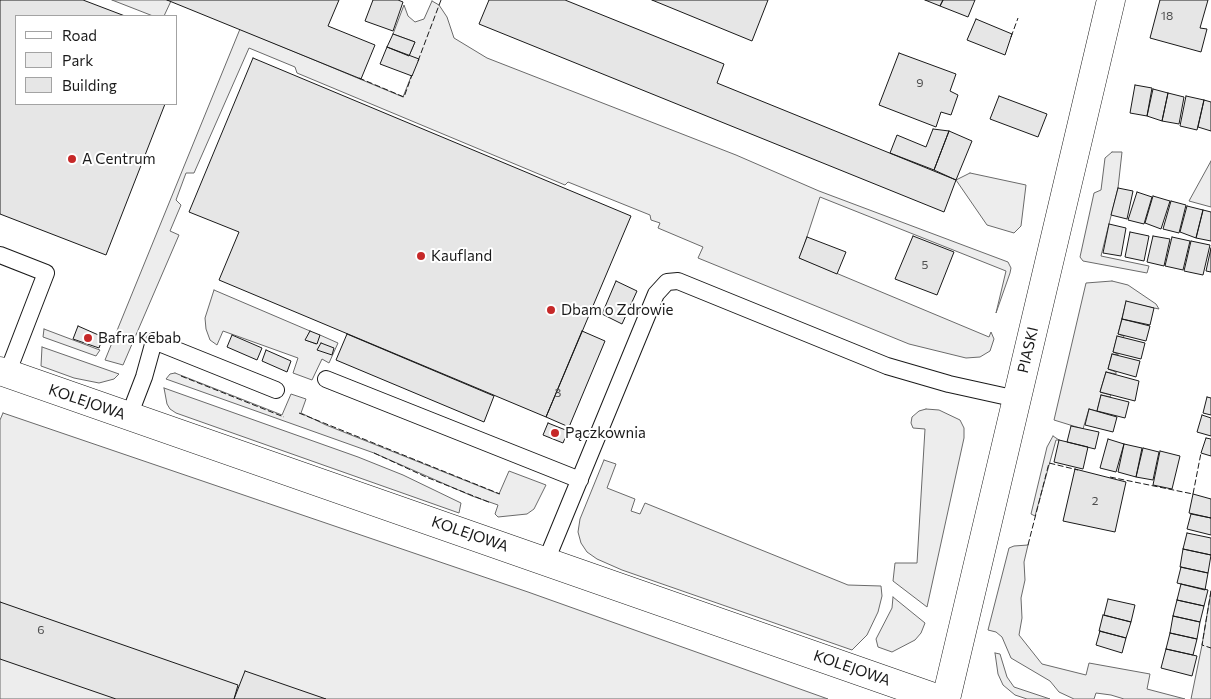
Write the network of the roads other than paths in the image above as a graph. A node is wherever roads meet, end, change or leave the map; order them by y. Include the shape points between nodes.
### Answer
1 (1110, 0) edge
2 (0, 255) edge
3 (3, 372) edge
4 (326, 379) dead end
5 (276, 390) dead end
6 (1017, 399) junction
7 (129, 416) junction
8 (580, 480) junction
9 (546, 561) junction
10 (939, 699) edge
11 (946, 699) edge

1 - 6 street, PIASKI
2 - 3 lane via 46,272
3 - 7 street, KOLEJOWA
4 - 8 lane
5 - 7 lane via 154,341
6 - 8 lane via 887,366 678,281 667,282 656,294
6 - 11 street, PIASKI
7 - 9 street, KOLEJOWA
8 - 9 lane
9 - 10 street, KOLEJOWA

